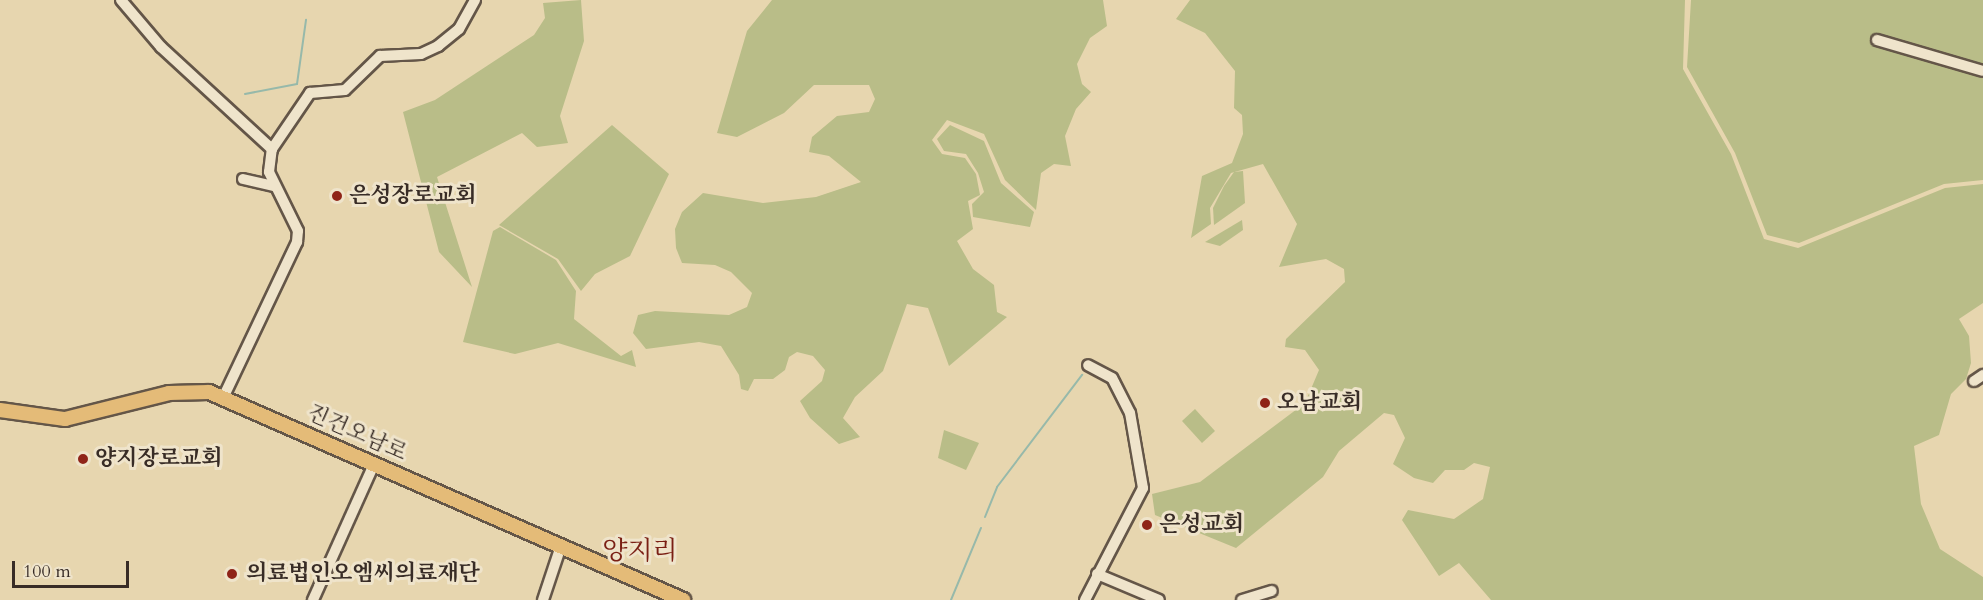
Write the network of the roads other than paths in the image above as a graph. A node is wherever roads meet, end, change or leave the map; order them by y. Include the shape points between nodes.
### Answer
1 (121, 0) edge
2 (475, 0) edge
3 (1876, 39) dead end
4 (1983, 71) edge
5 (272, 149) junction
6 (243, 179) dead end
7 (274, 186) junction
8 (1088, 365) dead end
9 (223, 398) junction
10 (0, 410) edge
11 (374, 464) junction
12 (561, 546) junction
13 (1097, 574) junction
14 (1272, 591) dead end
15 (312, 600) edge
16 (543, 600) edge
17 (683, 600) edge
18 (1085, 600) edge
19 (1159, 600) edge
20 (1242, 600) edge

1 - 5 street via 160,47
2 - 5 street via 459,29 438,46 421,54 380,56 345,90 310,93
3 - 4 street
5 - 7 street via 268,165
6 - 7 street
7 - 9 street via 298,231 297,242
8 - 13 street via 1112,378 1130,413 1143,488
9 - 10 main road, 진건오남로 via 184,390 54,419
9 - 11 main road, 진건오남로
11 - 12 main road, 진건오남로
11 - 15 street
12 - 16 street
12 - 17 main road, 진건오남로
13 - 18 street
13 - 19 street
14 - 20 street

